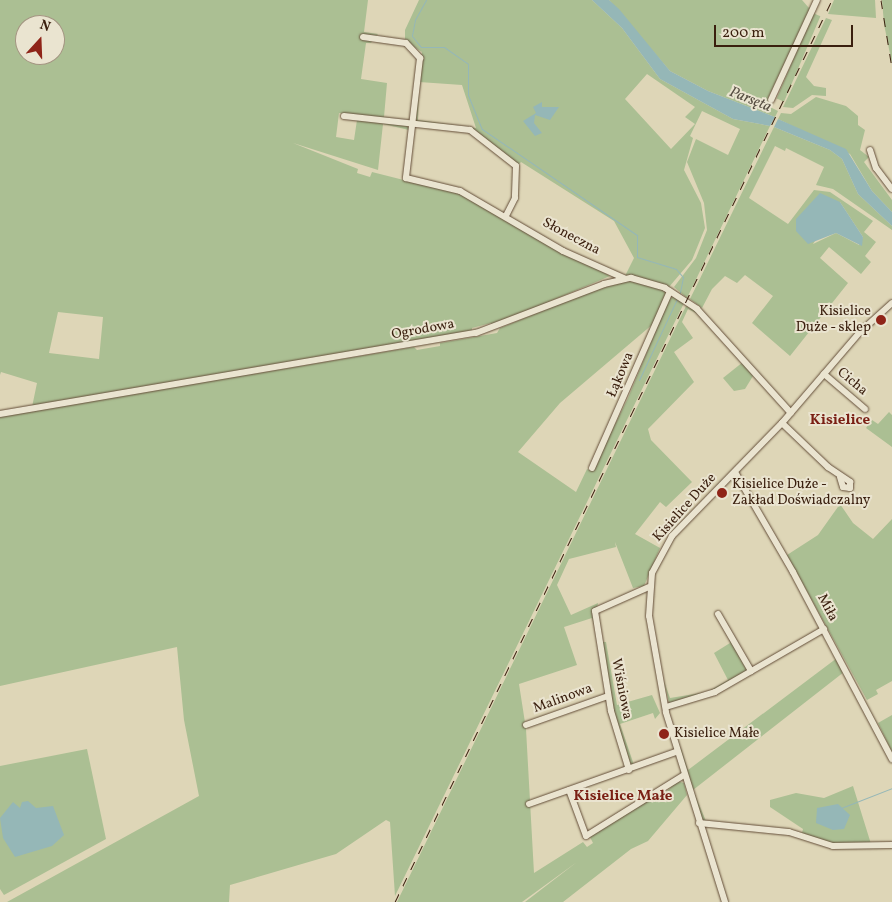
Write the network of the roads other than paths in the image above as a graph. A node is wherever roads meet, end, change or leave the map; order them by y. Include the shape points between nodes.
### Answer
1 (817, 0) edge
2 (363, 37) dead end
3 (771, 100) dead end
4 (344, 116) dead end
5 (412, 123) junction
6 (870, 150) dead end
7 (892, 189) edge
8 (506, 216) junction
9 (624, 278) junction
10 (670, 291) junction
11 (892, 303) edge
12 (824, 374) junction
13 (865, 409) dead end
14 (791, 412) junction
15 (0, 414) edge
16 (782, 423) junction
17 (592, 468) dead end
18 (735, 472) junction
19 (840, 477) dead end
20 (649, 587) junction
21 (718, 614) dead end
22 (824, 628) junction
23 (751, 671) junction
24 (608, 696) junction
25 (666, 707) junction
26 (526, 725) dead end
27 (676, 752) junction
28 (892, 759) edge
29 (629, 770) junction
30 (684, 775) junction
31 (570, 790) junction
32 (529, 804) dead end
33 (699, 823) junction
34 (892, 845) edge
35 (725, 902) edge

1 - 3 street
2 - 5 street, Słoneczna via 406,43 418,55
4 - 5 street
5 - 8 street, Słoneczna via 406,178 460,191
5 - 8 street via 470,130 516,166 515,198
6 - 7 street via 876,168
8 - 9 street, Słoneczna via 563,251
9 - 10 street, Ogrodowa via 646,281
9 - 15 street, Ogrodowa via 476,333
10 - 14 street, Ogrodowa via 714,325
10 - 17 street, Łąkowa
11 - 12 street, Kisielice Duże via 860,332
12 - 13 street, Cicha
12 - 14 street, Kisielice Duże
14 - 16 street, Kisielice Duże
16 - 18 street, Kisielice Duże
16 - 19 street
18 - 20 street, Kisielice Duże via 668,541 656,563
18 - 22 street, Miła
20 - 24 street, Wiśniowa via 596,611
20 - 25 street, Kisielice Duże via 649,616
21 - 23 street
22 - 23 street
22 - 28 street, Miła
23 - 25 street via 709,695
24 - 26 street, Malinowa
24 - 29 street, Wiśniowa
25 - 27 street, Kisielice Duże
27 - 29 street
27 - 30 street, Kisielice Duże
29 - 31 street
30 - 31 street via 586,836
30 - 33 street, Kisielice Duże
31 - 32 street
33 - 34 street via 789,832 833,846
33 - 35 street, Kisielice Duże

